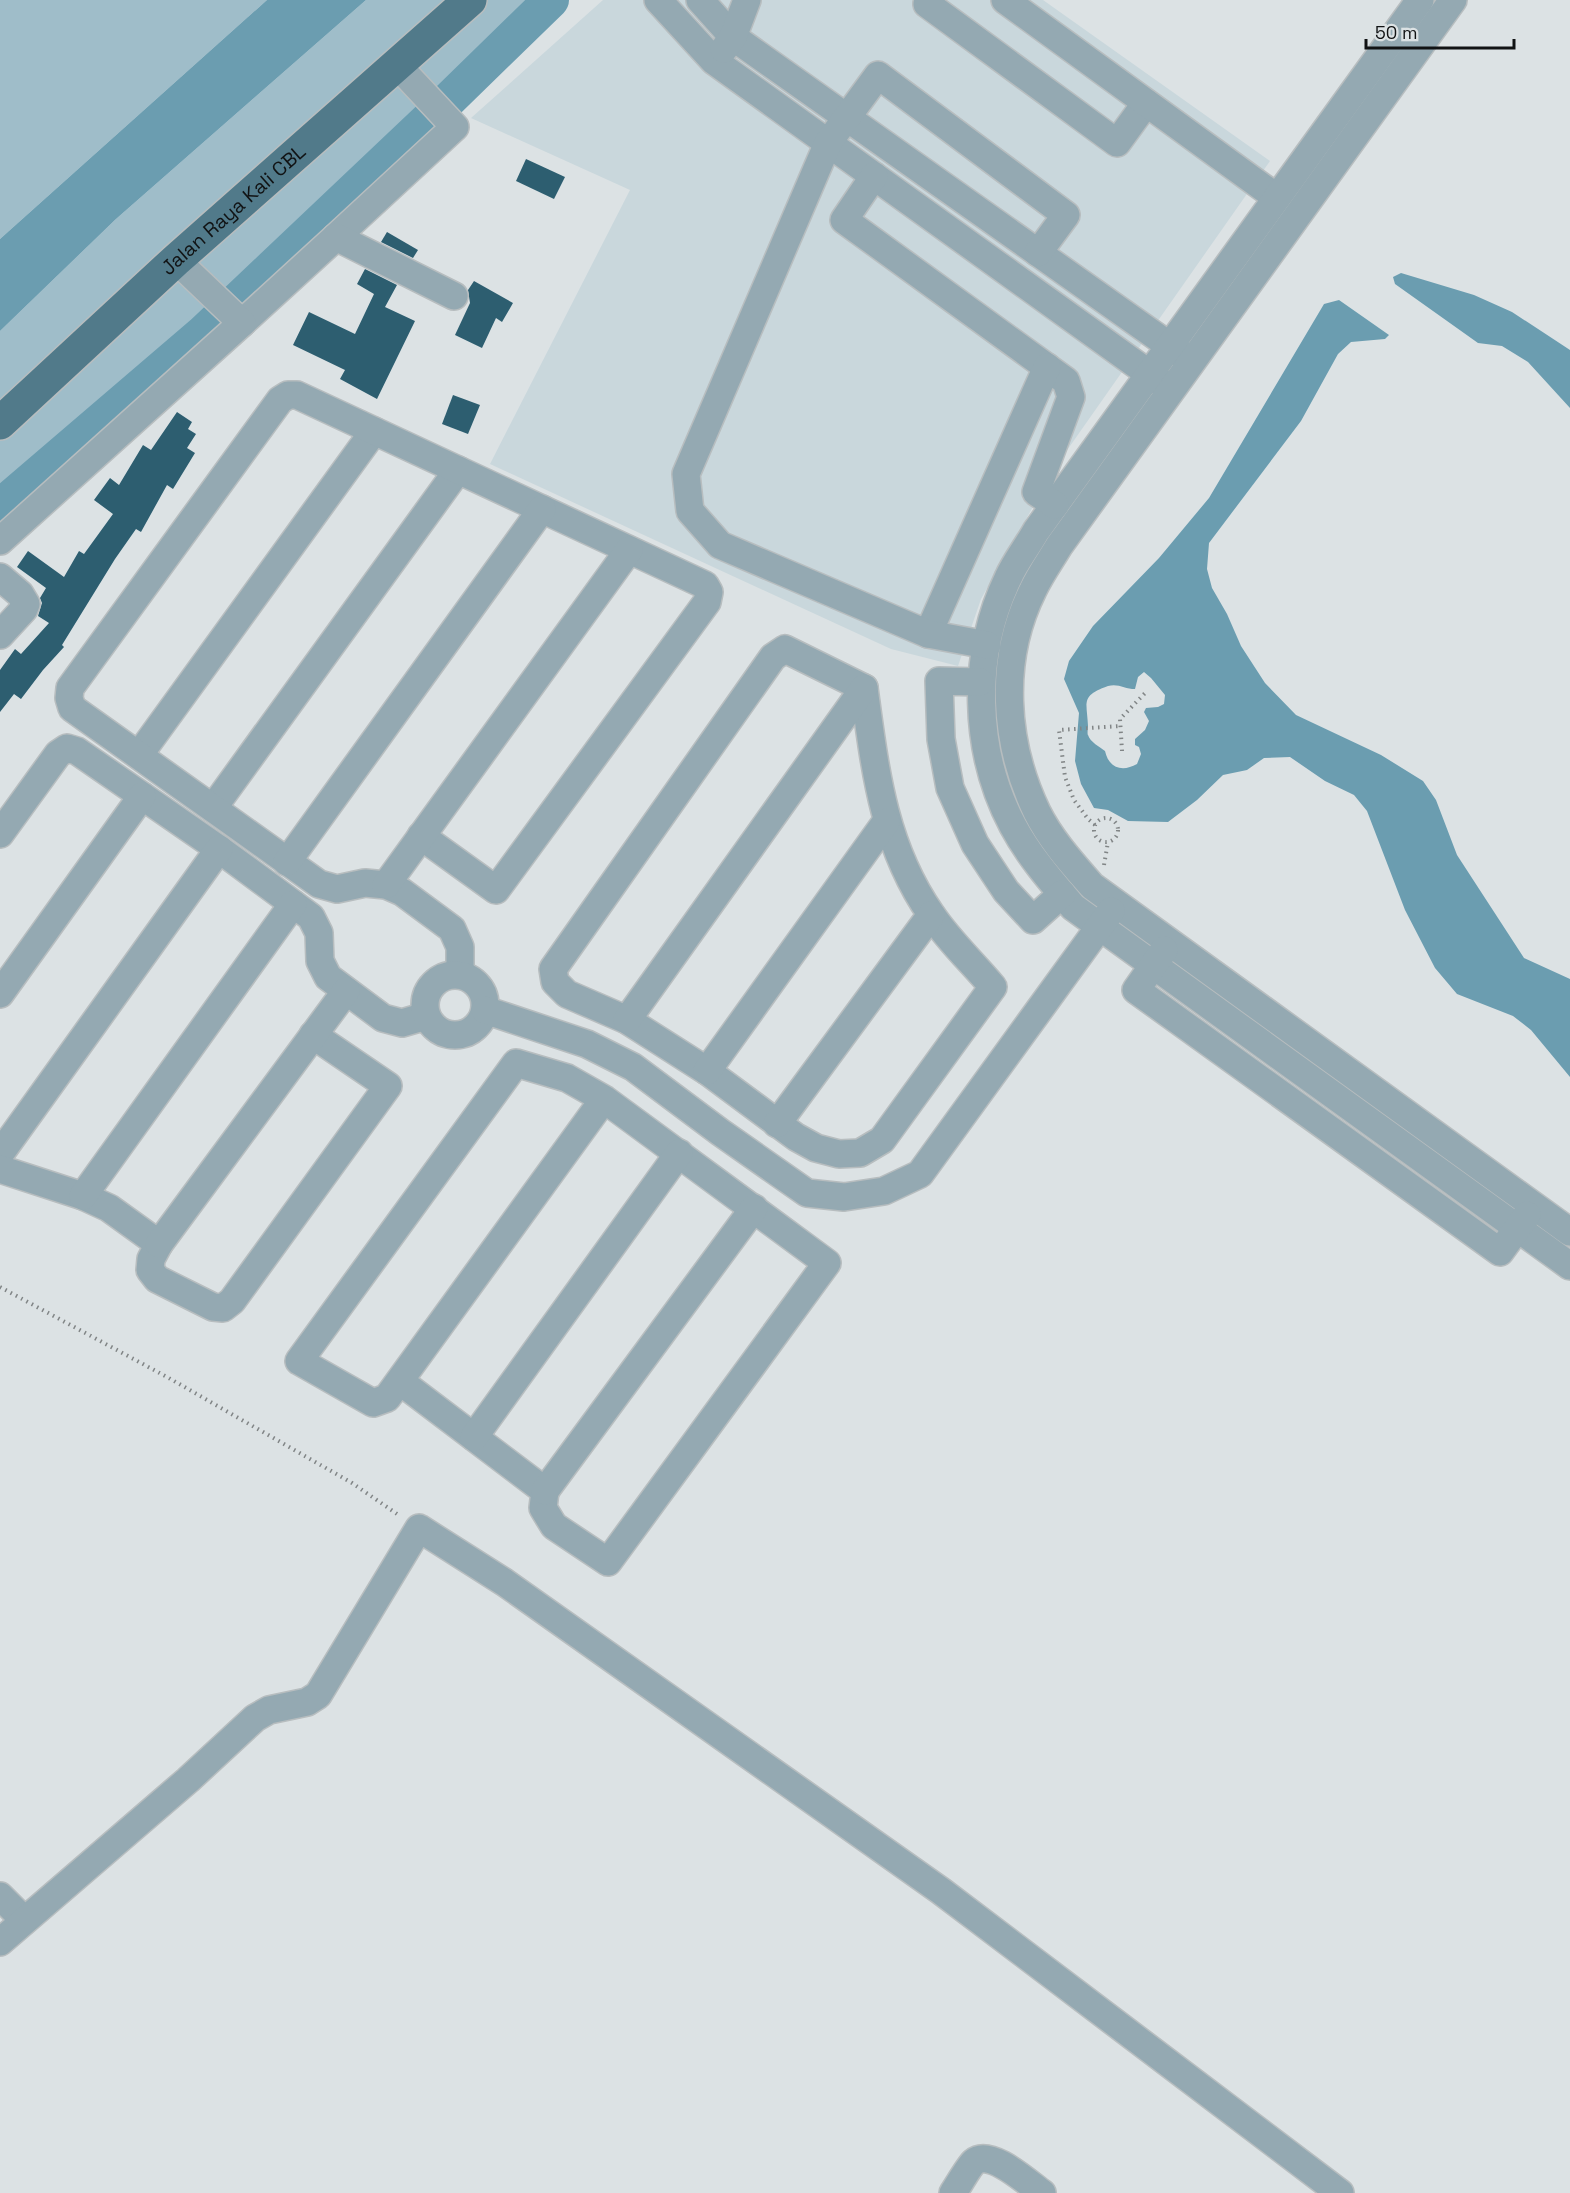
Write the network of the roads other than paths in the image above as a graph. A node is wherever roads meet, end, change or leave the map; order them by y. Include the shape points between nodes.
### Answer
1 (470, 0) edge
2 (658, 0) edge
3 (700, 0) edge
4 (747, 0) edge
5 (930, 0) edge
6 (1005, 0) edge
7 (1420, 0) edge
8 (1453, 0) edge
9 (733, 37) junction
10 (714, 61) junction
11 (397, 64) junction
12 (1146, 103) junction
13 (847, 117) junction
14 (828, 144) junction
15 (874, 176) junction
16 (1276, 197) junction
17 (336, 237) junction
18 (1038, 253) junction
19 (176, 260) junction
20 (454, 296) dead end
21 (238, 320) junction
22 (1169, 346) junction
23 (1192, 362) junction
24 (1047, 367) junction
25 (1149, 373) junction
26 (1172, 390) junction
27 (0, 423) edge
28 (374, 431) junction
29 (458, 470) junction
30 (1054, 505) junction
31 (542, 509) junction
32 (0, 541) edge
33 (629, 550) junction
34 (0, 577) edge
35 (928, 634) junction
36 (0, 635) edge
37 (987, 645) junction
38 (980, 682) junction
39 (864, 688) junction
40 (139, 755) junction
41 (142, 796) junction
42 (213, 808) junction
43 (886, 822) junction
44 (0, 834) edge
45 (421, 836) junction
46 (219, 849) junction
47 (287, 862) junction
48 (386, 885) junction
49 (1062, 894) junction
50 (1117, 903) junction
51 (293, 904) junction
52 (931, 915) junction
53 (1101, 926) junction
54 (1170, 942) junction
55 (1154, 965) junction
56 (460, 975) junction
57 (346, 992) junction
58 (0, 994) edge
59 (485, 1010) junction
60 (426, 1016) junction
61 (627, 1020) junction
62 (313, 1035) junction
63 (707, 1071) junction
64 (666, 1092) junction
65 (604, 1099) junction
66 (744, 1100) junction
67 (777, 1124) junction
68 (641, 1125) junction
69 (720, 1132) junction
70 (679, 1153) junction
71 (0, 1154) edge
72 (0, 1169) edge
73 (82, 1196) junction
74 (1533, 1206) junction
75 (754, 1208) junction
76 (1517, 1228) junction
77 (1570, 1232) edge
78 (159, 1244) junction
79 (1570, 1266) edge
80 (401, 1382) junction
81 (474, 1437) junction
82 (545, 1491) junction
83 (0, 1896) edge
84 (24, 1920) junction
85 (0, 1942) edge
86 (953, 2193) edge
87 (1042, 2193) edge
88 (1340, 2193) edge

1 - 11 main road, Jalan Raya Kali CBL
2 - 10 street
3 - 9 street
4 - 9 street
5 - 12 street via 927,4 1117,143
6 - 12 street
7 - 16 street
8 - 23 street
9 - 10 street
9 - 13 street
10 - 14 street
11 - 17 street via 455,127
11 - 19 main road, Jalan Raya Kali CBL
12 - 16 street
13 - 14 street
13 - 18 street
13 - 18 street via 878,75 1066,215
14 - 15 street
14 - 35 street via 686,474 690,511 720,545
15 - 24 street via 844,220
15 - 25 street
16 - 22 street
17 - 20 street
17 - 21 street
18 - 22 street
19 - 21 street
19 - 27 main road, Jalan Raya Kali CBL
21 - 32 street
22 - 23 street
22 - 25 street
23 - 26 street
24 - 30 street via 1066,381 1071,397 1036,492
24 - 35 street
25 - 26 street
25 - 30 street
26 - 50 street via 1059,546 1032,590 1016,635 1008,683 1011,732 1038,813 1061,851 1092,886
28 - 29 street
28 - 40 street
28 - 40 street via 297,395 280,400 70,688 72,708
29 - 31 street
29 - 42 street
30 - 37 street via 1008,578 989,628
31 - 33 street
31 - 47 street
33 - 45 street
33 - 45 street via 705,585 709,592 707,602 496,890
34 - 36 street via 26,604
35 - 37 street
37 - 38 street
38 - 49 street via 984,736 996,783 1013,825 1039,868
38 - 49 street via 939,681 941,739 950,788 975,844 1006,891 1033,920
39 - 43 street
39 - 61 street
39 - 61 street via 785,649 773,657 553,969 555,982 567,994
40 - 42 street
41 - 44 street via 67,748 58,754
41 - 46 street
41 - 58 street
42 - 47 street
43 - 52 street via 907,875
43 - 63 street
45 - 48 street
46 - 51 street
46 - 71 street
47 - 48 street via 319,884 337,889 365,883
48 - 56 street via 402,892 452,929 460,947
49 - 53 street via 1073,907
50 - 53 street
50 - 54 street
51 - 57 street via 311,916 319,933 320,961 328,977
51 - 73 street
52 - 67 street
52 - 67 street via 993,987 882,1140 860,1153 839,1154 816,1148
53 - 55 street
53 - 69 street via 920,1174 884,1191 844,1197 807,1193
54 - 55 street
54 - 74 street
55 - 76 street
56 - 59 street via 475,982 484,994
56 - 60 street via 445,976 432,985 425,1000
57 - 60 street via 383,1018 402,1023
57 - 62 street
59 - 60 street via 478,1025 465,1034 450,1035 435,1029
59 - 64 street via 587,1044 633,1067
61 - 63 street
62 - 78 street
62 - 78 street via 388,1086 232,1301 222,1308 213,1307 158,1279 150,1270
63 - 66 street
64 - 68 street
64 - 69 street
65 - 68 street
65 - 80 street
65 - 80 street via 567,1078 516,1063 299,1361 373,1403 387,1398
66 - 67 street
66 - 69 street
68 - 70 street
70 - 75 street
70 - 81 street
72 - 73 street
73 - 78 street via 109,1208
74 - 76 street
74 - 77 street
75 - 82 street
75 - 82 street via 827,1263 608,1562 554,1526 543,1508
76 - 79 street
80 - 81 street
81 - 82 street
83 - 84 street
84 - 85 street
84 - 88 street via 262,1713 307,1702 318,1695 419,1528 513,1589 941,1891
86 - 87 street via 972,2163 990,2158

